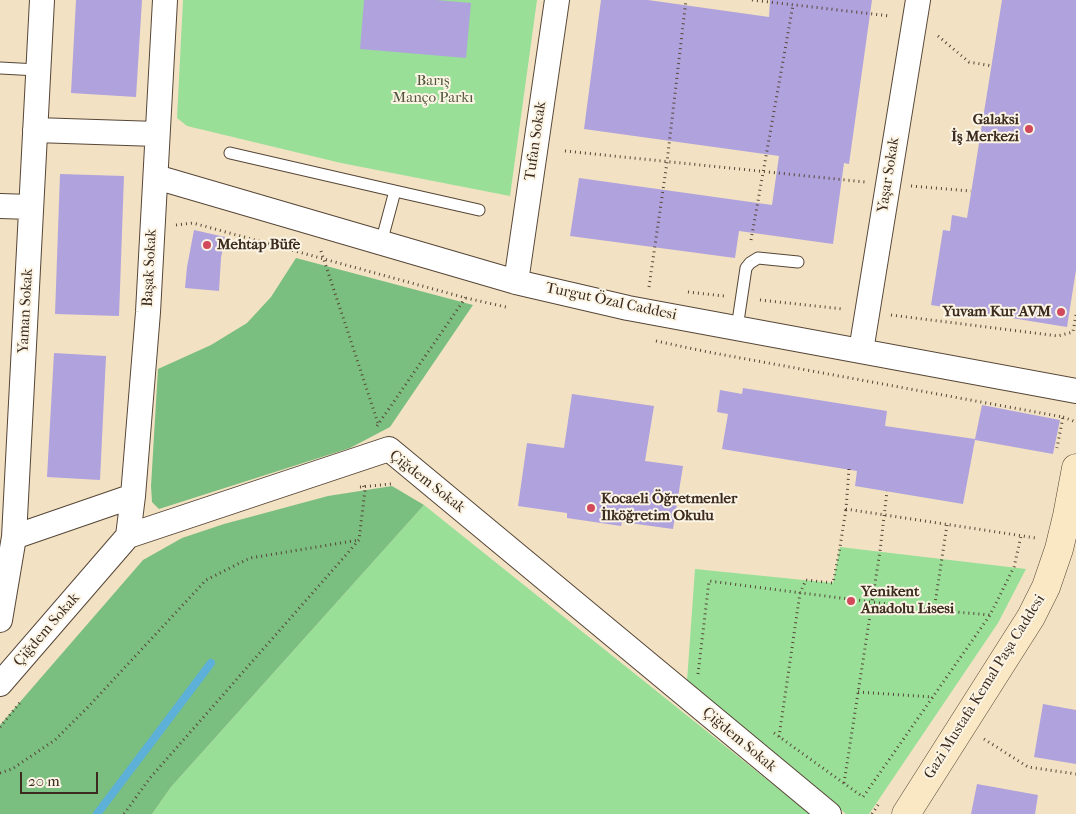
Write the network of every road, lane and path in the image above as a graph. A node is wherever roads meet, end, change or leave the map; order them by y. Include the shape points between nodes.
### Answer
1 (42, 0) edge
2 (165, 0) edge
3 (557, 0) edge
4 (686, 0) edge
5 (752, 0) edge
6 (918, 0) edge
7 (793, 5) junction
8 (887, 15) dead end
9 (969, 62) dead end
10 (992, 66) dead end
11 (0, 68) edge
12 (38, 70) junction
13 (35, 130) junction
14 (158, 134) junction
15 (565, 151) dead end
16 (230, 152) dead end
17 (667, 162) junction
18 (764, 170) junction
19 (156, 177) junction
20 (888, 184) junction
21 (395, 191) junction
22 (971, 191) dead end
23 (0, 206) edge
24 (31, 207) junction
25 (479, 210) dead end
26 (312, 223) junction
27 (172, 232) dead end
28 (381, 243) junction
29 (324, 259) junction
30 (798, 262) dead end
31 (746, 268) junction
32 (483, 272) junction
33 (651, 273) dead end
34 (516, 282) junction
35 (466, 298) junction
36 (508, 308) dead end
37 (737, 328) junction
38 (651, 340) dead end
39 (860, 351) junction
40 (1076, 391) edge
41 (1063, 416) junction
42 (1076, 422) edge
43 (379, 423) junction
44 (353, 461) junction
45 (1066, 461) edge
46 (850, 470) dead end
47 (397, 484) dead end
48 (364, 486) junction
49 (354, 488) dead end
50 (886, 491) dead end
51 (134, 496) junction
52 (846, 509) junction
53 (883, 514) junction
54 (947, 525) junction
55 (14, 536) junction
56 (128, 536) junction
57 (1021, 536) junction
58 (1038, 539) dead end
59 (360, 540) junction
60 (800, 592) junction
61 (871, 602) junction
62 (934, 610) junction
63 (990, 615) junction
64 (0, 620) edge
65 (698, 679) dead end
66 (0, 684) edge
67 (858, 692) junction
68 (25, 696) dead end
69 (933, 697) junction
70 (962, 725) junction
71 (0, 727) edge
72 (772, 732) dead end
73 (779, 737) junction
74 (0, 774) edge
75 (1076, 774) edge
76 (844, 783) junction
77 (883, 798) dead end
78 (124, 814) edge
79 (829, 814) edge
80 (872, 814) edge
81 (906, 814) edge

1 - 12 street, Yaman Sokak
2 - 14 street, Başak Sokak
3 - 34 street, Tufan Sokak
4 - 17 path
5 - 7 path
6 - 20 street, Yaşar Sokak
7 - 8 path
7 - 18 path
9 - 10 path
11 - 12 lane
12 - 13 street, Yaman Sokak
13 - 14 street
13 - 24 street, Yaman Sokak
14 - 19 street, Başak Sokak
15 - 17 path
16 - 21 lane
17 - 18 path
17 - 33 path
18 - 20 path
18 - 31 path
19 - 26 street, Turgut Özal Caddesi
19 - 51 street, Başak Sokak
20 - 22 path
20 - 39 street, Yaşar Sokak
21 - 25 lane
21 - 28 lane
23 - 24 street
24 - 55 street, Yaman Sokak
26 - 28 street, Turgut Özal Caddesi
26 - 29 path
27 - 29 path via 174,225 192,223
28 - 32 street, Turgut Özal Caddesi
29 - 35 path
29 - 43 path
30 - 31 lane via 758,258
31 - 37 lane
32 - 34 street, Turgut Özal Caddesi
32 - 35 path
34 - 37 street, Turgut Özal Caddesi via 628,308
35 - 36 path
35 - 43 path
37 - 39 street, Turgut Özal Caddesi
38 - 41 path
39 - 40 street, Turgut Özal Caddesi
41 - 42 path
41 - 45 path
43 - 44 path
44 - 48 path
44 - 56 street, Çiğdem Sokak
44 - 79 street, Çiğdem Sokak via 389,448
45 - 70 street, Gazi Mustafa Kemal Paşa Caddesi via 1067,516 1046,587 1031,617
46 - 52 path
47 - 48 path
48 - 49 path
48 - 59 path
50 - 53 path
51 - 55 street
51 - 56 street, Başak Sokak
52 - 53 path
52 - 60 path via 833,583 806,580
53 - 54 path
53 - 61 path
54 - 57 path
54 - 62 path
55 - 64 street, Yaman Sokak
56 - 66 street, Çiğdem Sokak
57 - 58 path
57 - 63 path via 1014,567
59 - 74 path via 250,558 206,580 55,740
59 - 78 path via 150,778
60 - 61 path
60 - 65 path via 709,580
60 - 73 path
61 - 62 path
61 - 67 path
62 - 63 path
63 - 69 path
67 - 69 path
67 - 76 path
68 - 71 path
69 - 76 path via 864,797
70 - 75 path via 1028,767
70 - 81 street, Gazi Mustafa Kemal Paşa Caddesi
72 - 73 path
73 - 76 path
77 - 80 path

